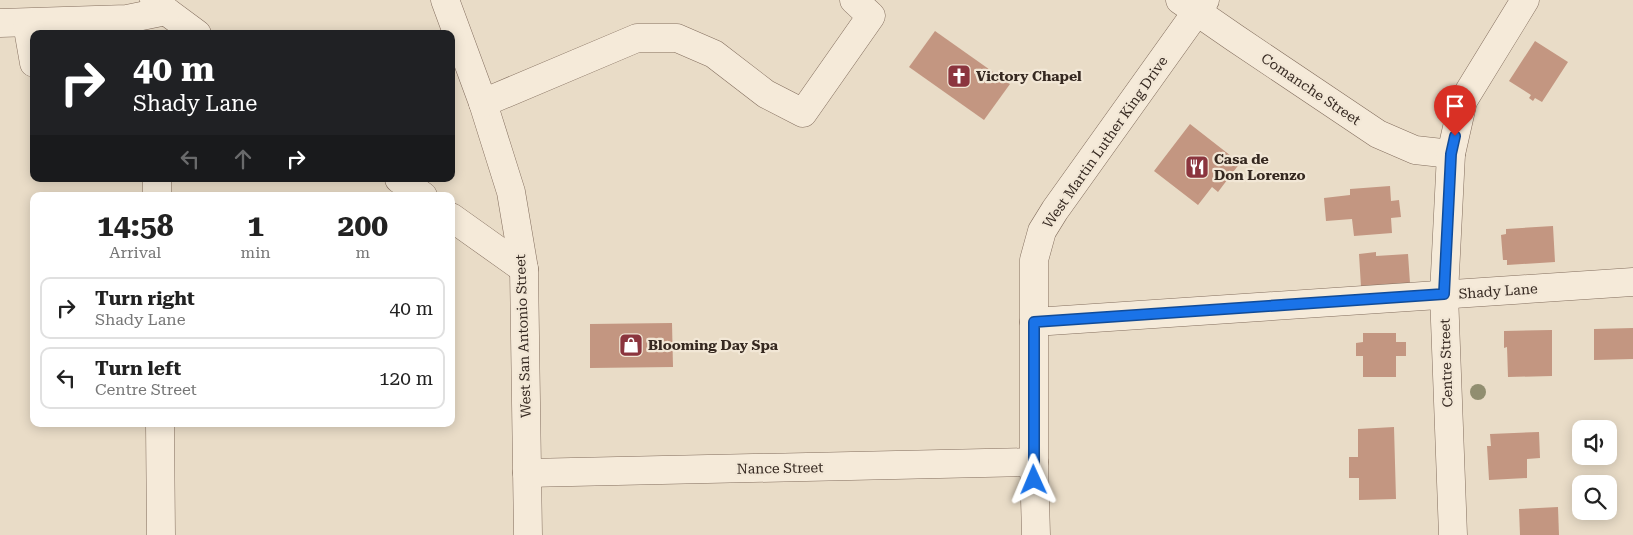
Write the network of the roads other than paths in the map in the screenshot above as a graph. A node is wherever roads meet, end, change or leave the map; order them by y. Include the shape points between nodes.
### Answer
1 (445, 0) edge
2 (854, 0) edge
3 (1525, 0) edge
4 (1194, 4) edge
5 (162, 11) edge
6 (0, 23) edge
7 (27, 23) junction
8 (191, 30) edge
9 (30, 40) edge
10 (484, 103) junction
11 (1451, 154) junction
12 (403, 182) edge
13 (417, 192) edge
14 (455, 220) edge
15 (524, 269) junction
16 (1633, 282) edge
17 (1444, 294) junction
18 (1034, 322) junction
19 (160, 427) edge
20 (1034, 462) junction
21 (527, 473) junction
22 (161, 535) edge
23 (528, 535) edge
24 (1036, 535) edge
25 (1452, 535) edge

1 - 10 street, West San Antonio Street
2 - 10 street via 870,16 803,113 766,94 714,54 677,38 638,38
3 - 11 street, Centre Street via 1463,101
4 - 11 street, Comanche Street via 1378,134 1415,150
4 - 18 street, West Martin Luther King Drive via 1042,231 1034,260
5 - 7 street via 127,19
5 - 8 street
6 - 7 street
7 - 9 street
10 - 15 street, West San Antonio Street via 511,192
11 - 17 street, Centre Street
12 - 13 street
14 - 15 street
15 - 21 street, West San Antonio Street
16 - 17 street, Shady Lane
17 - 18 street, Shady Lane
17 - 25 street, Centre Street
18 - 20 street, West Martin Luther King Drive
19 - 22 street
20 - 21 street, Nance Street
20 - 24 street, West Martin Luther King Drive
21 - 23 street, West San Antonio Street

